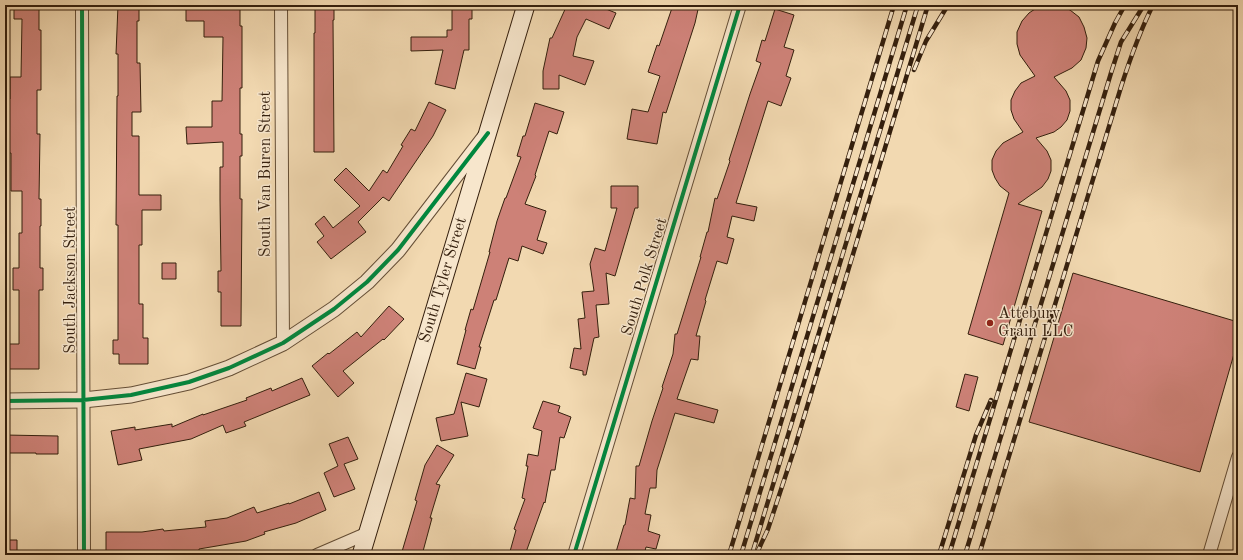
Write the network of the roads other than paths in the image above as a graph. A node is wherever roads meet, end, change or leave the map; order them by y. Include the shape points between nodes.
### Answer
1 (82, 5) edge
2 (281, 5) edge
3 (519, 5) edge
4 (526, 5) edge
5 (740, 5) edge
6 (519, 27) junction
7 (488, 133) junction
8 (283, 343) junction
9 (83, 400) junction
10 (5, 401) edge
11 (1238, 458) edge
12 (368, 534) junction
13 (84, 555) edge
14 (317, 555) edge
15 (361, 555) edge
16 (574, 555) edge
17 (1209, 555) edge

1 - 9 street, South Jackson Street
2 - 8 street, South Van Buren Street
3 - 6 street
4 - 6 main road, South Tyler Street
5 - 16 street, South Polk Street
6 - 7 main road, South Tyler Street
7 - 8 street via 398,250 334,309
7 - 12 main road, South Tyler Street
8 - 9 street via 229,368 189,382 131,395
9 - 10 street
9 - 13 street, South Jackson Street
11 - 17 street
12 - 14 street
12 - 15 main road, South Tyler Street

